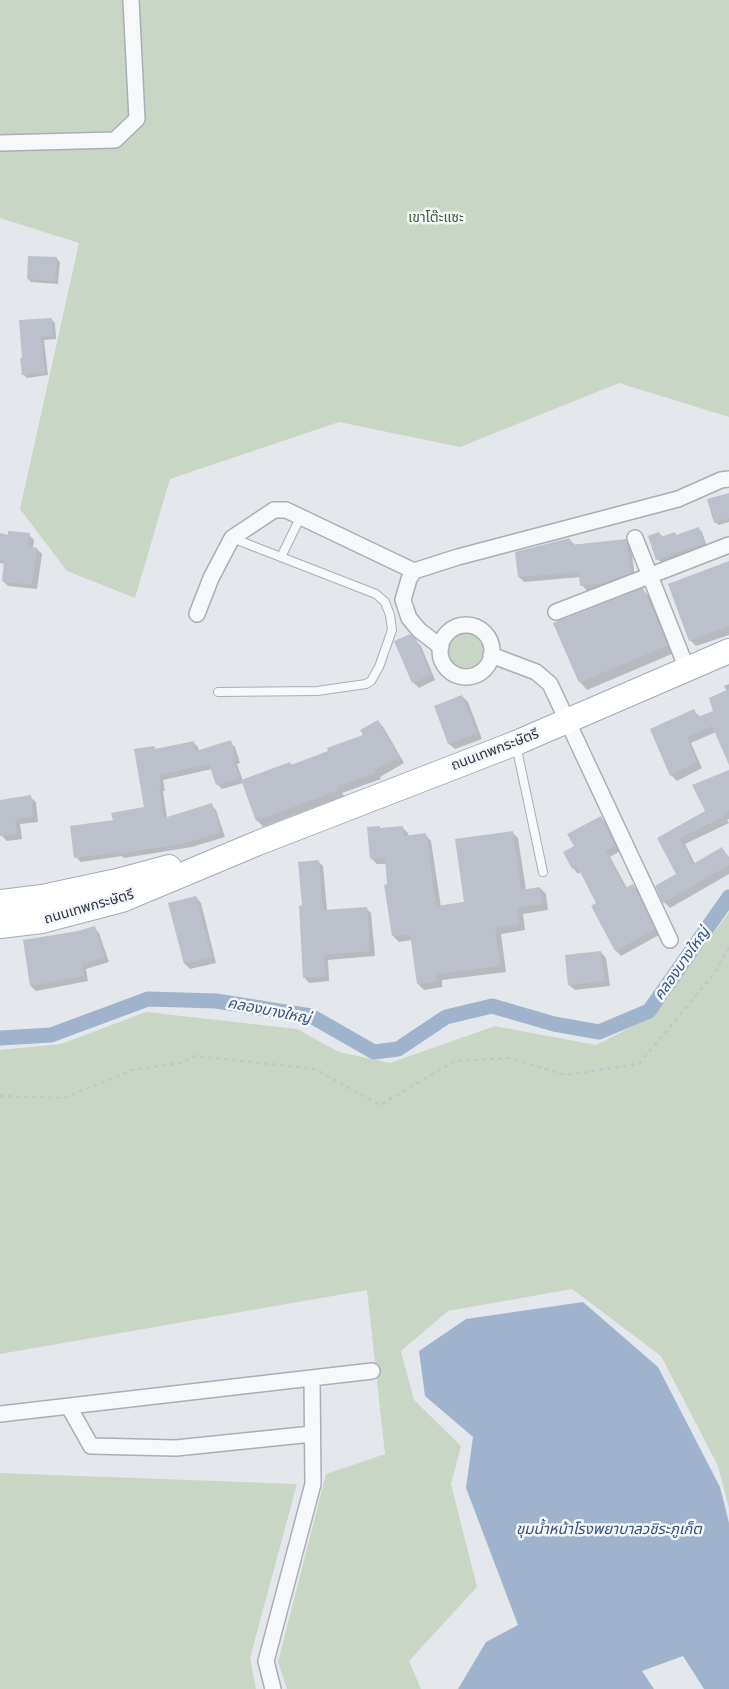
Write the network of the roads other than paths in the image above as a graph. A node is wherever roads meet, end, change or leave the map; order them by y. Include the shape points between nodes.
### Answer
1 (131, 0) edge
2 (0, 143) edge
3 (729, 479) edge
4 (301, 516) junction
5 (232, 538) junction
6 (635, 538) dead end
7 (729, 546) edge
8 (280, 557) junction
9 (414, 571) junction
10 (650, 576) junction
11 (556, 612) dead end
12 (197, 614) dead end
13 (441, 648) junction
14 (729, 651) edge
15 (491, 655) junction
16 (687, 669) junction
17 (218, 692) dead end
18 (568, 721) junction
19 (516, 743) junction
20 (543, 872) dead end
21 (120, 891) junction
22 (0, 902) edge
23 (0, 926) edge
24 (670, 940) dead end
25 (372, 1372) dead end
26 (312, 1378) junction
27 (69, 1407) junction
28 (0, 1414) edge
29 (312, 1434) junction
30 (273, 1689) edge

1 - 2 street via 136,119 115,140
3 - 9 street via 678,500
4 - 5 street via 286,510 274,510
4 - 8 lane
4 - 9 street
5 - 8 lane
5 - 12 street
6 - 10 street
7 - 10 street
8 - 17 lane via 376,594 385,602 392,630 379,666 371,681 361,685 316,691
9 - 13 street via 403,600 409,618 418,630
10 - 11 street
10 - 16 street
13 - 15 street via 446,668 462,676 479,673 486,668
13 - 15 street via 444,636 450,630 465,625 486,634
14 - 16 main road, ถนนเทพกระษัตรี
15 - 18 street via 536,672 550,684
16 - 18 main road, ถนนเทพกระษัตรี
18 - 19 main road, ถนนเทพกระษัตรี
18 - 24 street
19 - 20 lane
19 - 21 main road, ถนนเทพกระษัตรี via 258,843
21 - 22 main road, ถนนเทพกระษัตรี
21 - 23 main road, ถนนเทพกระษัตรี via 42,921
25 - 26 street
26 - 27 street
26 - 29 street
27 - 28 street
27 - 29 street via 91,1446 176,1448
29 - 30 street via 313,1484 266,1661

